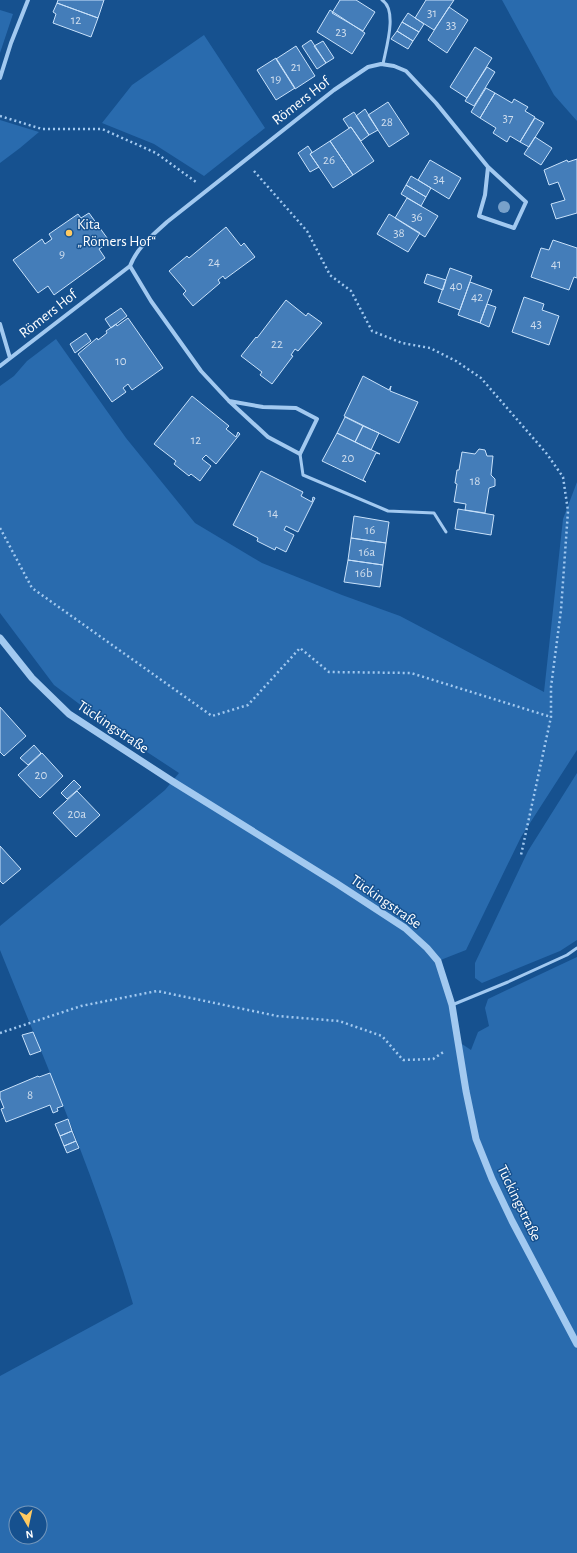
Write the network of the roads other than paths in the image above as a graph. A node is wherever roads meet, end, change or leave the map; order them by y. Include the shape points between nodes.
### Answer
1 (28, 0) edge
2 (382, 0) edge
3 (383, 64) junction
4 (0, 78) edge
5 (488, 166) junction
6 (130, 266) junction
7 (0, 324) edge
8 (10, 358) junction
9 (0, 366) edge
10 (228, 401) junction
11 (300, 454) junction
12 (446, 532) dead end
13 (1, 643) edge
14 (577, 948) edge
15 (452, 1005) junction
16 (577, 1344) edge

1 - 4 street
2 - 3 lane via 391,11
3 - 5 street via 406,71
3 - 6 street, Römers Hof via 368,67 340,85 244,161 142,244
5 - 5 street via 526,202 514,228 479,216 485,195
6 - 8 street, Römers Hof
6 - 10 street via 177,339
7 - 8 street
8 - 9 street, Römers Hof
10 - 11 street via 268,437
10 - 11 street via 263,407 296,408 317,419
11 - 12 lane via 303,475 388,511 434,513
13 - 15 street, Tückingstraße via 68,714 152,769 330,878 405,928 438,961
14 - 15 lane via 522,976
15 - 16 street, Tückingstraße via 466,1091 479,1146 512,1222

